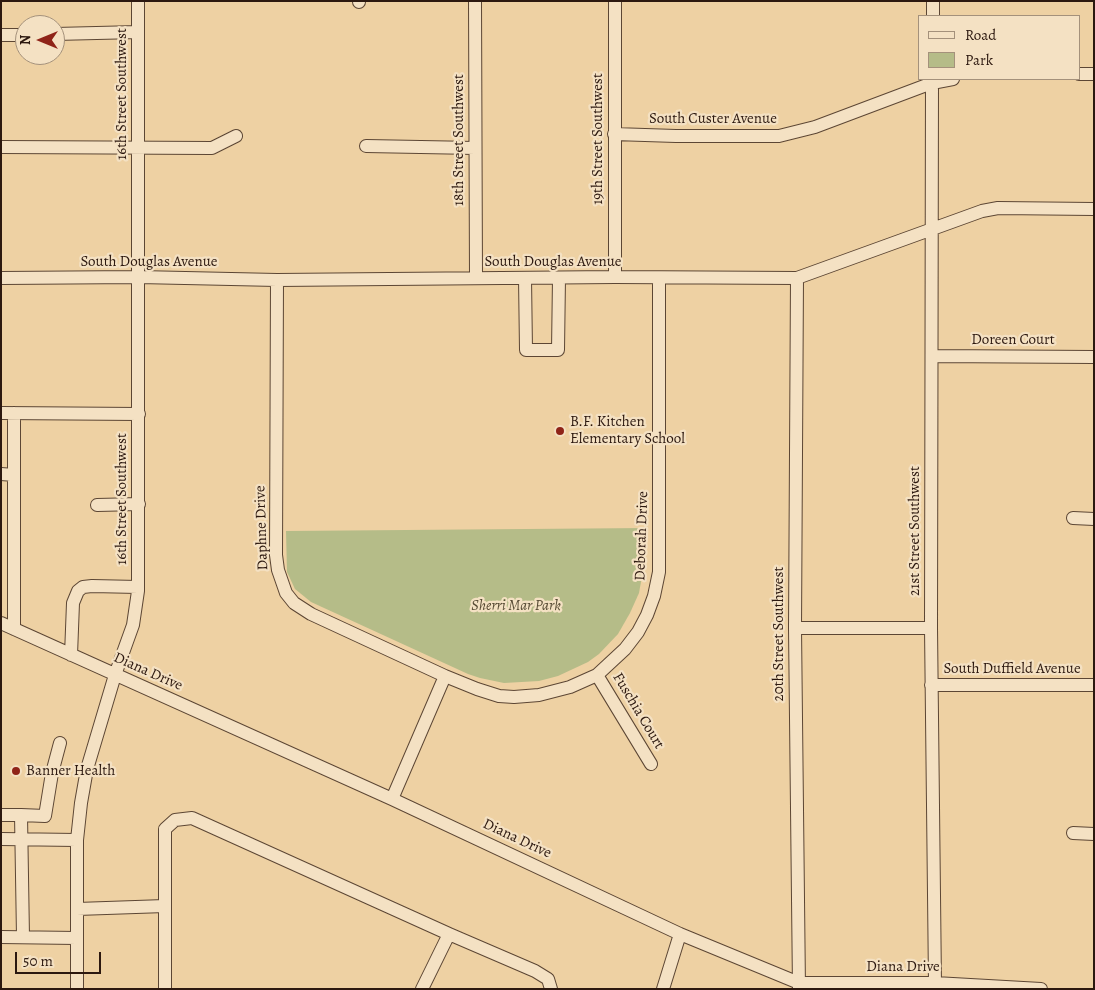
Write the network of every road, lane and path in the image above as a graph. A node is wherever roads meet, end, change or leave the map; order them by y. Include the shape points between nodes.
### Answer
1 (138, 1) edge
2 (475, 1) edge
3 (615, 1) edge
4 (933, 1) edge
5 (933, 15) edge
6 (138, 32) junction
7 (65, 34) edge
8 (1, 35) edge
9 (15, 35) edge
10 (1080, 74) edge
11 (1094, 74) edge
12 (932, 81) edge
13 (614, 134) junction
14 (236, 136) dead end
15 (366, 146) dead end
16 (1, 147) edge
17 (138, 147) junction
18 (475, 148) junction
19 (1094, 209) edge
20 (931, 230) junction
21 (1, 278) edge
22 (139, 278) junction
23 (476, 278) junction
24 (524, 278) junction
25 (559, 278) junction
26 (615, 278) junction
27 (659, 278) junction
28 (796, 278) junction
29 (277, 280) junction
30 (932, 356) junction
31 (1094, 357) edge
32 (1, 413) edge
33 (14, 413) junction
34 (139, 414) junction
35 (8, 447) edge
36 (8, 474) edge
37 (139, 504) junction
38 (97, 505) dead end
39 (1073, 518) dead end
40 (1094, 519) edge
41 (138, 587) junction
42 (1, 623) edge
43 (795, 628) junction
44 (931, 628) junction
45 (14, 629) junction
46 (71, 655) junction
47 (115, 675) junction
48 (597, 675) junction
49 (445, 676) junction
50 (931, 685) junction
51 (1094, 685) edge
52 (60, 743) dead end
53 (651, 764) dead end
54 (392, 799) junction
55 (1, 815) edge
56 (21, 815) junction
57 (1073, 834) dead end
58 (1094, 834) edge
59 (1, 839) edge
60 (22, 839) junction
61 (77, 840) junction
62 (165, 906) junction
63 (77, 909) junction
64 (449, 934) junction
65 (680, 934) junction
66 (1, 937) edge
67 (22, 938) junction
68 (77, 938) junction
69 (935, 984) junction
70 (799, 986) edge
71 (77, 989) edge
72 (164, 989) edge
73 (422, 989) edge
74 (551, 989) edge
75 (663, 989) edge
76 (1041, 989) edge

1 - 6 street, 16th Street Southwest
2 - 18 street, 18th Street Southwest
3 - 13 street, 19th Street Southwest
4 - 5 street
6 - 7 street
6 - 17 street, 16th Street Southwest
8 - 9 street
10 - 11 street
12 - 13 street, South Custer Avenue via 815,127 779,136
12 - 20 street, 21st Street Southwest
13 - 26 street, 19th Street Southwest
14 - 17 street via 212,148
15 - 18 street
16 - 17 street
17 - 22 street, 16th Street Southwest
18 - 23 street, 18th Street Southwest
19 - 20 street, South Douglas Avenue via 998,208
20 - 28 street, South Douglas Avenue
20 - 30 street, 21st Street Southwest
21 - 22 street, South Douglas Avenue
22 - 29 street, South Douglas Avenue
22 - 34 street, 16th Street Southwest
23 - 24 street, South Douglas Avenue
23 - 29 street, South Douglas Avenue
24 - 25 street, South Douglas Avenue
24 - 25 street via 526,350 558,350
25 - 26 street, South Douglas Avenue
26 - 27 street, South Douglas Avenue
27 - 28 street, South Douglas Avenue
27 - 48 street, Deborah Drive via 658,585 638,632
28 - 43 street, 20th Street Southwest
29 - 49 street, Daphne Drive via 276,554 282,584 294,603 311,614
30 - 31 street, Doreen Court
30 - 44 street, 21st Street Southwest
32 - 33 street
33 - 34 street
33 - 35 street
34 - 37 street, 16th Street Southwest
35 - 36 street
36 - 45 street
37 - 38 street
37 - 41 street, 16th Street Southwest
39 - 40 street
41 - 46 street via 92,586 78,591 73,603
41 - 47 street, 16th Street Southwest via 133,626
42 - 45 street, Diana Drive
43 - 44 street
43 - 70 street, 20th Street Southwest
44 - 50 street, 21st Street Southwest
45 - 46 street, Diana Drive
46 - 47 street, Diana Drive
47 - 54 street, Diana Drive
47 - 61 street, 16th Street Southwest via 87,769
48 - 49 street, Deborah Drive via 570,687 514,697 499,696
48 - 53 street, Fuschia Court
49 - 54 street
50 - 51 street, South Duffield Avenue
50 - 69 street, 21st Street Southwest
52 - 56 street via 45,816
54 - 65 street, Diana Drive
55 - 56 street
56 - 60 street
57 - 58 street
59 - 60 street
60 - 61 street
60 - 67 street
61 - 63 street, 16th Street Southwest
62 - 63 street
62 - 64 street via 165,829 175,820 192,818
62 - 72 street
63 - 68 street, 16th Street Southwest
64 - 73 street
64 - 74 street via 535,971 548,979
65 - 70 street, Diana Drive
65 - 75 street
66 - 67 street
67 - 68 street
68 - 71 street, 16th Street Southwest
69 - 70 street, Diana Drive
69 - 76 street, Diana Drive

